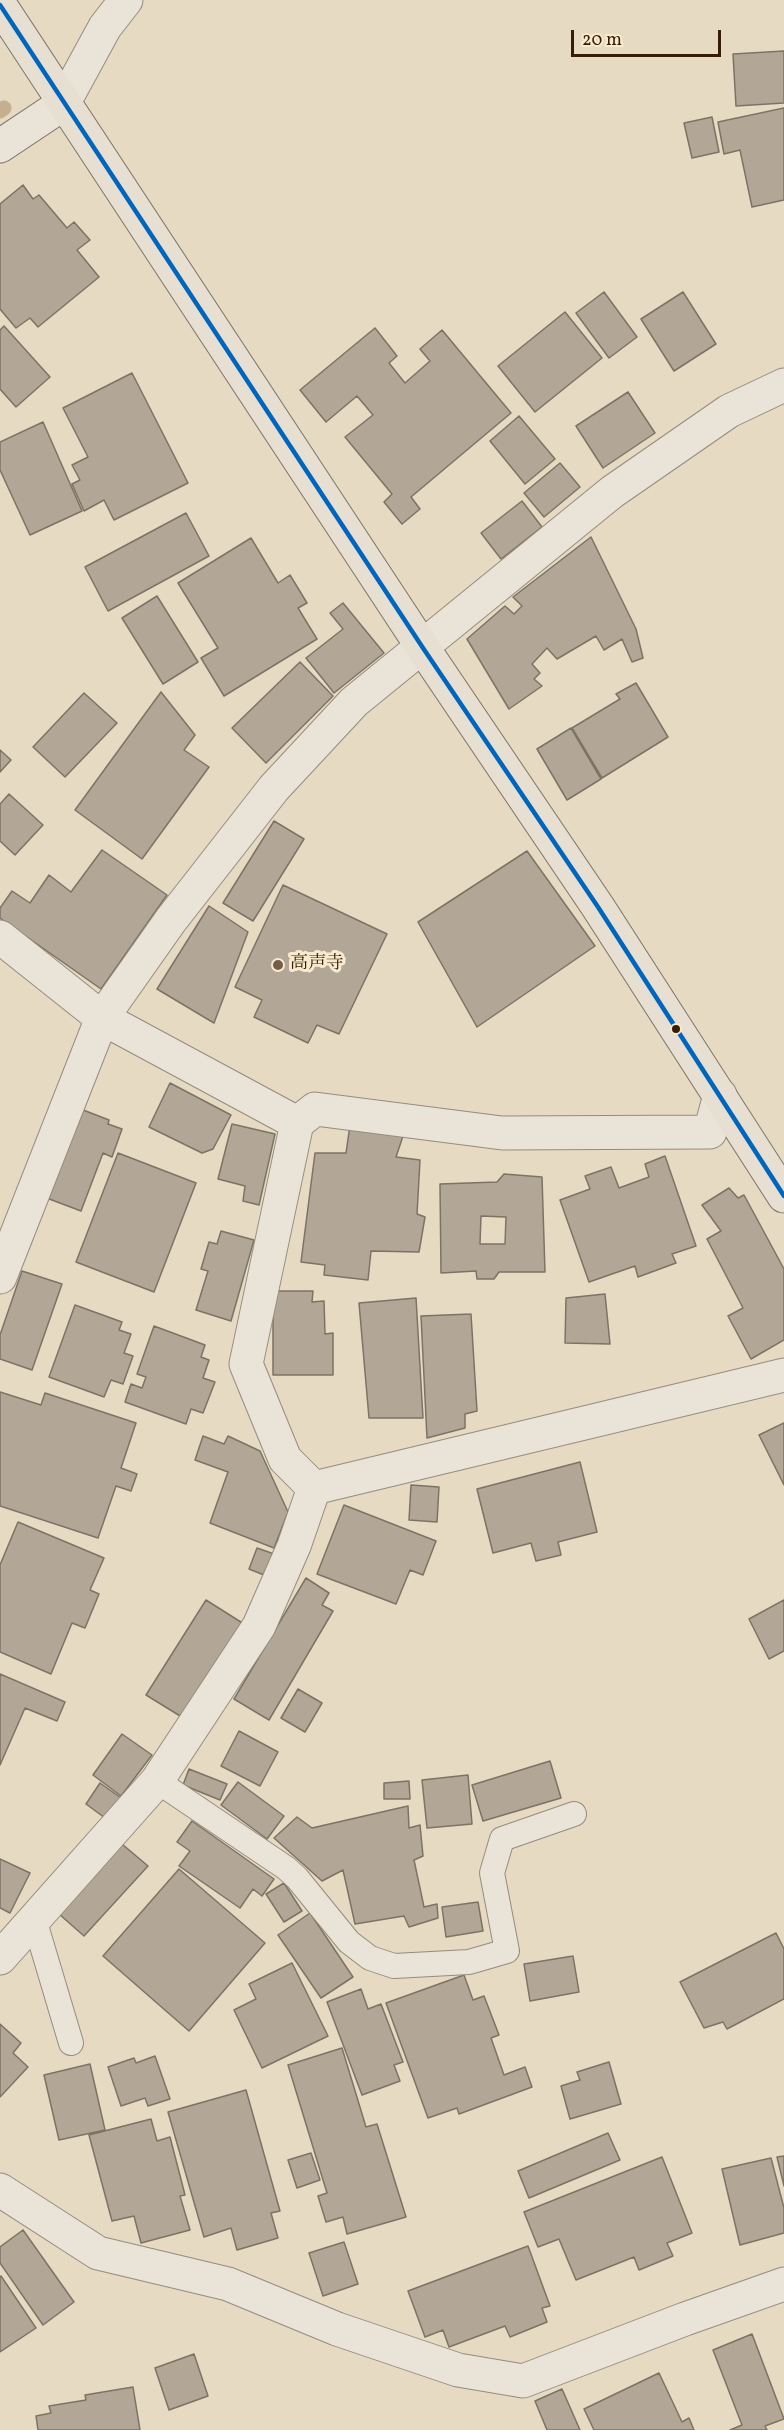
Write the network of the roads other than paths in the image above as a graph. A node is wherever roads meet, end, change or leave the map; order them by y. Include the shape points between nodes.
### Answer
1 (126, 0) edge
2 (0, 5) edge
3 (63, 104) junction
4 (0, 147) edge
5 (784, 385) edge
6 (423, 648) junction
7 (0, 937) edge
8 (102, 1017) junction
9 (720, 1095) junction
10 (297, 1123) junction
11 (784, 1196) edge
12 (0, 1277) edge
13 (784, 1376) edge
14 (314, 1488) junction
15 (157, 1780) junction
16 (574, 1814) dead end
17 (34, 1919) junction
18 (0, 1958) edge
19 (71, 2043) dead end
20 (0, 2190) edge
21 (784, 2284) edge

1 - 3 street via 105,27
2 - 3 main road
3 - 4 street
3 - 6 main road
5 - 6 street via 729,411 612,492
6 - 8 street via 354,702 274,788 171,920
6 - 9 main road
7 - 8 street
8 - 10 street
8 - 12 street
9 - 10 street via 710,1132 502,1134 315,1109
9 - 11 main road
10 - 14 street via 246,1364 285,1459
13 - 14 street
14 - 15 street via 259,1626
15 - 16 lane via 286,1869 349,1942 370,1958 394,1966 469,1962 507,1951 492,1873 502,1839
15 - 17 street
17 - 18 street
17 - 19 lane
20 - 21 street via 98,2253 228,2284 337,2329 458,2370 523,2381

